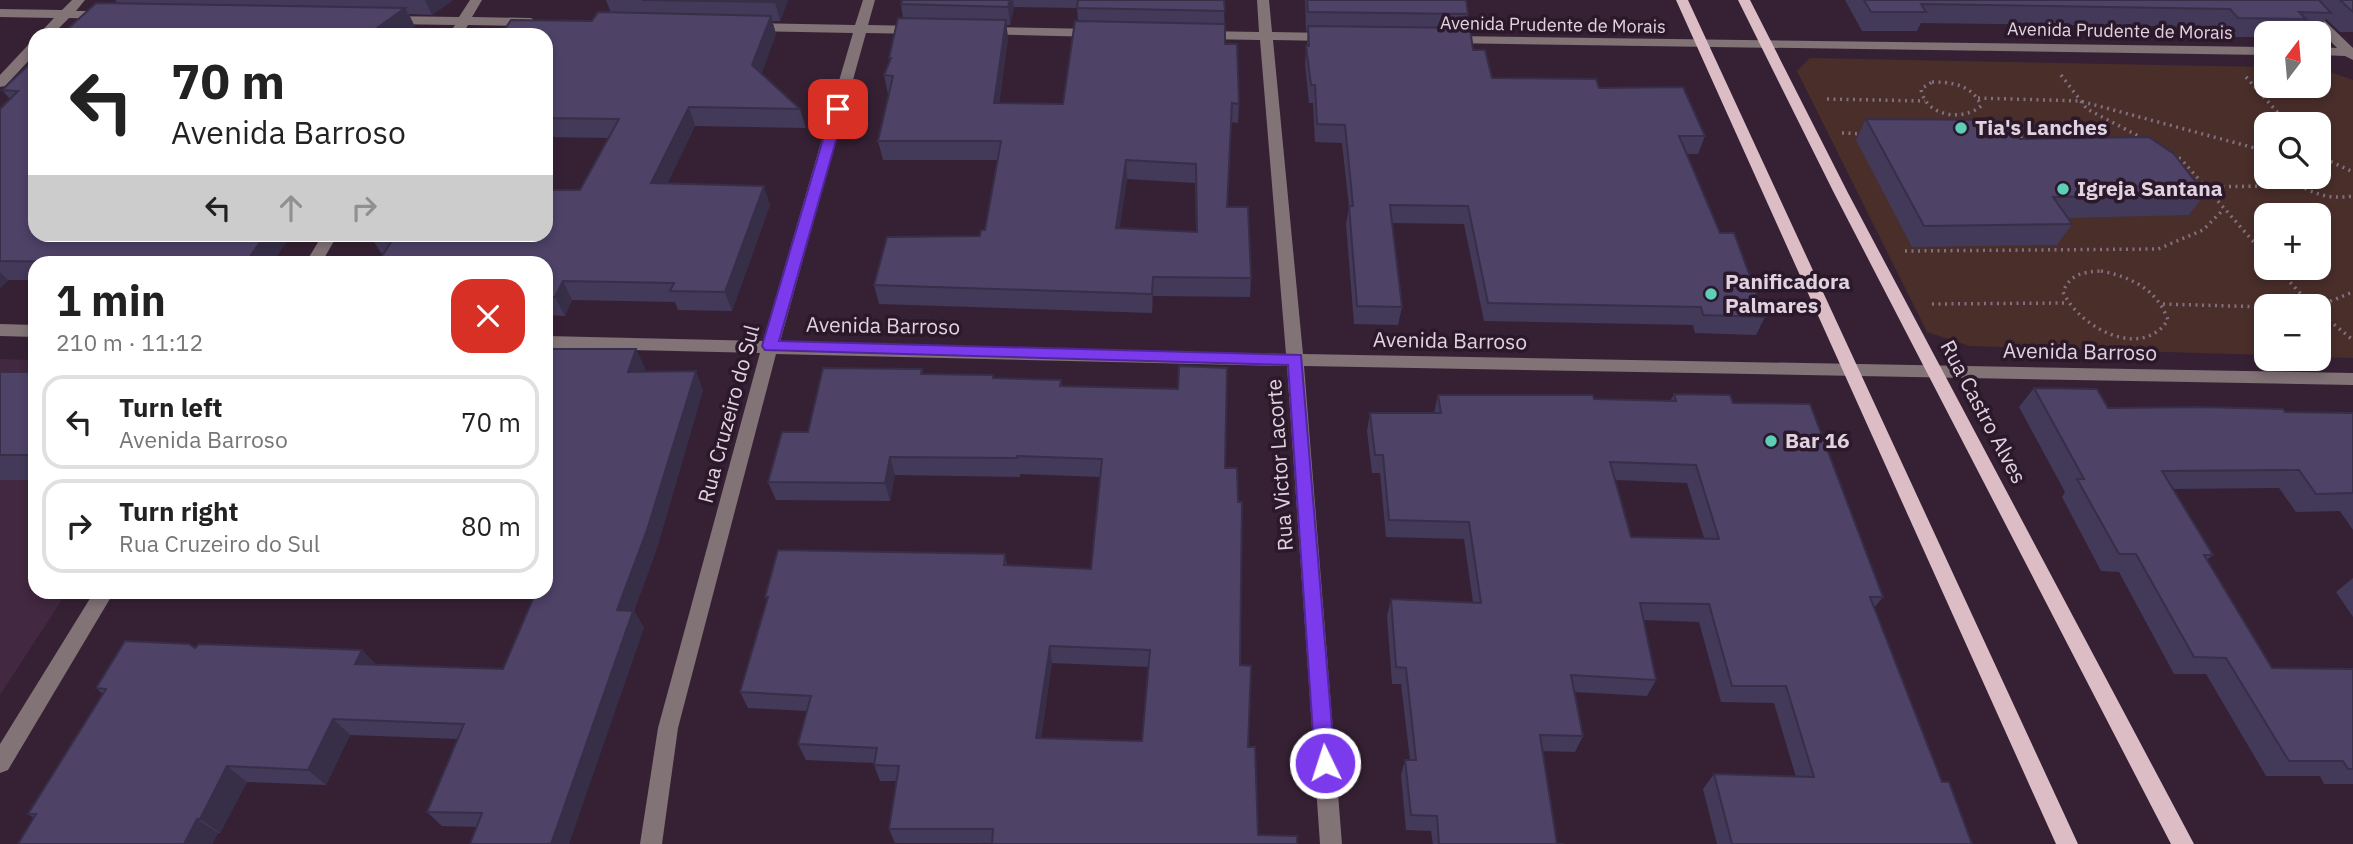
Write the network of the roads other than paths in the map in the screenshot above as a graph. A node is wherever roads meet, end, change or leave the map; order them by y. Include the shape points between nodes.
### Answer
1 (79, 0) edge
2 (476, 0) edge
3 (869, 0) edge
4 (1262, 0) edge
5 (1682, 0) edge
6 (1744, 0) edge
7 (2296, 0) edge
8 (0, 13) edge
9 (65, 14) junction
10 (120, 15) edge
11 (367, 19) edge
12 (463, 21) junction
13 (546, 23) edge
14 (738, 27) edge
15 (52, 28) edge
16 (459, 28) edge
17 (861, 30) junction
18 (931, 31) edge
19 (973, 31) edge
20 (1112, 33) edge
21 (1182, 34) edge
22 (1265, 36) junction
23 (1349, 38) edge
24 (1432, 39) edge
25 (1704, 45) junction
26 (1767, 45) junction
27 (2254, 51) edge
28 (2331, 52) edge
29 (28, 53) edge
30 (2352, 53) edge
31 (0, 83) edge
32 (0, 330) edge
33 (28, 331) edge
34 (553, 342) edge
35 (770, 346) junction
36 (1295, 359) junction
37 (1849, 371) junction
38 (1937, 372) junction
39 (2353, 379) edge
40 (100, 599) edge
41 (0, 763) edge
42 (651, 844) edge
43 (1331, 844) edge
44 (2067, 844) edge
45 (2183, 844) edge

1 - 9 street
2 - 12 street
3 - 17 street, Rua Cruzeiro do Sul
4 - 22 street, Rua Victor Lacorte
5 - 25 main road
6 - 26 main road, Rua Castro Alves
7 - 30 street
8 - 9 street
9 - 10 street
9 - 15 street
11 - 12 street
12 - 13 street
12 - 16 street
14 - 17 street
17 - 18 street
17 - 35 street, Rua Cruzeiro do Sul
19 - 20 street
21 - 22 street
22 - 23 street
22 - 36 street, Rua Victor Lacorte
24 - 25 street, Avenida Prudente de Morais
25 - 26 street, Avenida Prudente de Morais
25 - 37 main road
26 - 27 street, Avenida Prudente de Morais
26 - 38 main road, Rua Castro Alves
28 - 30 street
29 - 31 street
32 - 33 street
34 - 35 street, Avenida Barroso
35 - 36 street, Avenida Barroso
35 - 42 street, Rua Cruzeiro do Sul via 668,728
36 - 37 street, Avenida Barroso
36 - 43 street, Rua Victor Lacorte
37 - 38 street, Avenida Barroso
37 - 44 main road
38 - 39 street, Avenida Barroso
38 - 45 main road, Rua Castro Alves
40 - 41 street

